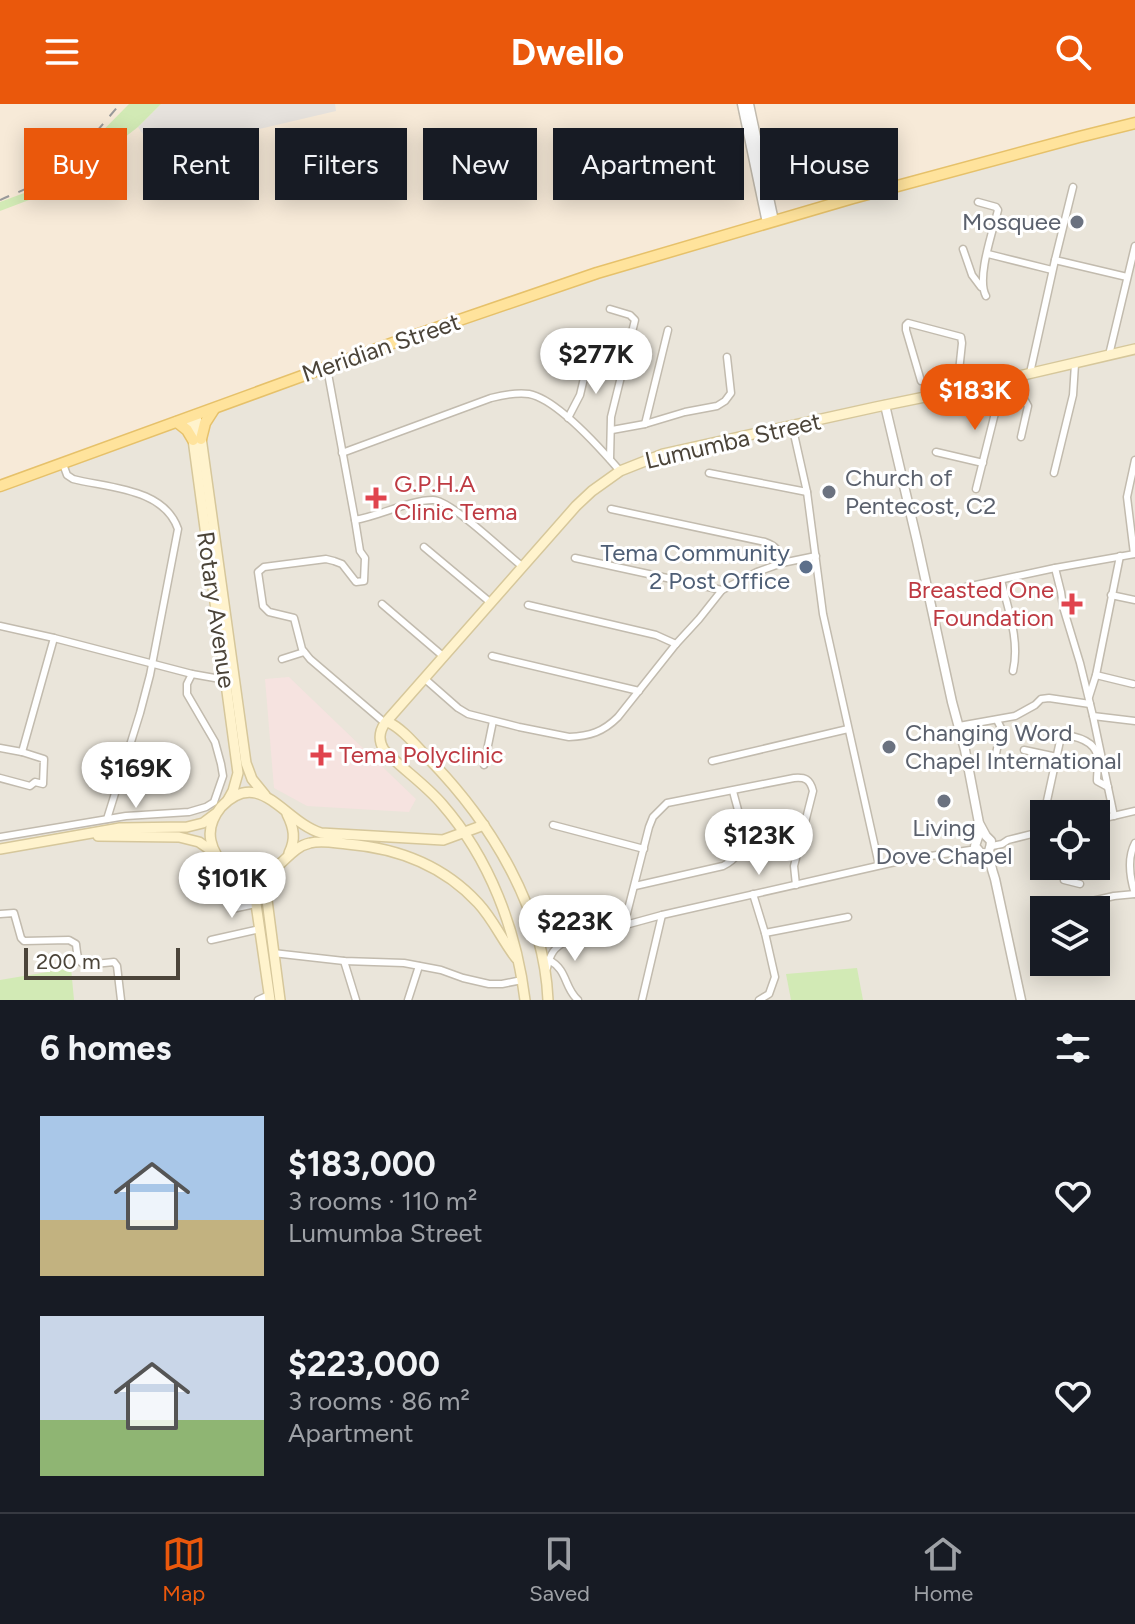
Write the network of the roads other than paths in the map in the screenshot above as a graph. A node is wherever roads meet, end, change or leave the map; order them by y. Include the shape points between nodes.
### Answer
1 (742, 104) edge
2 (749, 104) edge
3 (1135, 123) edge
4 (1073, 187) dead end
5 (978, 202) dead end
6 (770, 222) junction
7 (1135, 246) edge
8 (963, 249) dead end
9 (988, 254) junction
10 (1055, 260) junction
11 (984, 263) junction
12 (969, 264) junction
13 (1052, 270) junction
14 (1127, 277) junction
15 (981, 287) junction
16 (986, 296) dead end
17 (610, 309) dead end
18 (668, 330) dead end
19 (1135, 349) edge
20 (1109, 355) junction
21 (727, 357) dead end
22 (588, 361) dead end
23 (1075, 364) junction
24 (327, 368) junction
25 (1030, 373) junction
26 (1019, 376) junction
27 (921, 381) dead end
28 (1003, 381) junction
29 (957, 390) junction
30 (885, 405) junction
31 (215, 407) junction
32 (193, 416) junction
33 (568, 418) junction
34 (177, 422) junction
35 (645, 424) junction
36 (792, 425) junction
37 (612, 430) junction
38 (1021, 437) dead end
39 (197, 440) junction
40 (936, 452) dead end
41 (342, 453) junction
42 (610, 459) junction
43 (1135, 460) edge
44 (983, 463) junction
45 (63, 464) junction
46 (620, 471) junction
47 (709, 473) dead end
48 (1054, 473) dead end
49 (0, 486) edge
50 (976, 489) dead end
51 (807, 492) junction
52 (1131, 496) edge
53 (611, 509) dead end
54 (355, 520) junction
55 (424, 547) dead end
56 (1135, 554) edge
57 (816, 556) junction
58 (1120, 556) junction
59 (575, 558) dead end
60 (782, 563) junction
61 (523, 567) junction
62 (1055, 568) junction
63 (1001, 580) junction
64 (722, 590) junction
65 (929, 595) junction
66 (1111, 595) junction
67 (1135, 600) edge
68 (491, 603) junction
69 (382, 604) dead end
70 (528, 605) dead end
71 (222, 622) junction
72 (0, 626) edge
73 (54, 638) junction
74 (676, 644) junction
75 (304, 652) junction
76 (492, 656) dead end
77 (444, 657) junction
78 (282, 659) dead end
79 (153, 663) junction
80 (1013, 671) dead end
81 (192, 674) junction
82 (1096, 675) junction
83 (425, 679) junction
84 (226, 680) junction
85 (1133, 684) dead end
86 (639, 691) junction
87 (1089, 701) junction
88 (1093, 716) junction
89 (997, 720) junction
90 (493, 721) junction
91 (1135, 721) edge
92 (386, 722) junction
93 (959, 726) junction
94 (848, 729) junction
95 (0, 748) edge
96 (1024, 750) dead end
97 (22, 752) junction
98 (996, 754) dead end
99 (1057, 757) junction
100 (712, 761) dead end
101 (484, 765) dead end
102 (0, 778) edge
103 (1108, 787) junction
104 (733, 791) junction
105 (265, 795) junction
106 (1048, 800) edge
107 (227, 801) junction
108 (1135, 811) edge
109 (215, 814) junction
110 (287, 814) junction
111 (451, 815) junction
112 (1114, 816) junction
113 (1110, 817) edge
114 (107, 819) junction
115 (484, 825) junction
116 (553, 825) dead end
117 (464, 832) junction
118 (1030, 835) edge
119 (0, 837) edge
120 (70, 837) junction
121 (443, 840) junction
122 (1135, 843) edge
123 (984, 844) junction
124 (0, 849) edge
125 (644, 849) junction
126 (215, 854) junction
127 (288, 855) junction
128 (879, 865) junction
129 (276, 869) junction
130 (239, 875) junction
131 (1064, 880) edge
132 (1080, 884) dead end
133 (796, 885) junction
134 (635, 886) junction
135 (753, 894) junction
136 (1135, 894) edge
137 (1110, 897) edge
138 (256, 904) junction
139 (232, 909) dead end
140 (0, 914) edge
141 (662, 915) junction
142 (848, 917) dead end
143 (624, 925) junction
144 (533, 926) junction
145 (260, 929) junction
146 (765, 933) junction
147 (211, 940) dead end
148 (567, 941) junction
149 (268, 953) junction
150 (517, 959) junction
151 (549, 960) junction
152 (344, 961) junction
153 (419, 966) junction
154 (546, 975) junction
155 (522, 980) junction
156 (270, 997) edge
157 (121, 1000) edge
158 (258, 1000) edge
159 (280, 1000) edge
160 (356, 1000) edge
161 (408, 1000) edge
162 (525, 1000) edge
163 (548, 1000) edge
164 (578, 1000) edge
165 (644, 1000) edge
166 (759, 1000) edge
167 (1021, 1000) edge

1 - 6 street
2 - 6 street
3 - 6 main road, Meridian Street
4 - 10 street
5 - 9 street via 998,210
6 - 24 main road, Meridian Street via 597,273
7 - 14 street
8 - 12 street
9 - 11 street
9 - 13 street
10 - 13 street
10 - 14 street
11 - 12 street
11 - 15 street
12 - 15 street
13 - 25 street
14 - 20 street
15 - 16 street
17 - 37 street via 635,320
18 - 35 street
19 - 20 main road, Lumumba Street
20 - 23 main road, Lumumba Street
21 - 35 street via 731,393 725,401
22 - 33 street
23 - 25 main road, Lumumba Street
23 - 48 street
24 - 31 main road, Meridian Street
24 - 41 street
25 - 26 main road, Lumumba Street
26 - 28 main road, Lumumba Street
26 - 38 street via 1028,406
27 - 29 street via 908,323 961,337
28 - 29 main road, Lumumba Street
28 - 44 street
29 - 30 main road, Lumumba Street
30 - 36 main road, Lumumba Street
30 - 65 street
31 - 32 main road, Meridian Street
31 - 39 main road
32 - 34 main road, Meridian Street
32 - 39 main road, Rotary Avenue
33 - 41 street via 537,396 503,395
33 - 42 street
34 - 39 main road
34 - 45 main road, Meridian Street
35 - 37 street
36 - 46 main road, Lumumba Street via 663,454
36 - 51 street
37 - 42 street
39 - 71 main road, Rotary Avenue
40 - 44 street
41 - 54 street
42 - 46 street
43 - 52 street
44 - 50 street
45 - 49 main road, Meridian Street
45 - 79 street via 73,479 136,493 175,521 178,537
46 - 61 main road, Lumumba Street via 576,506
47 - 51 street
51 - 57 street
52 - 56 street
53 - 60 street via 765,542 778,550
54 - 61 street via 439,501
54 - 75 street via 365,558 361,582 352,580 342,564 326,559 258,572 263,606 294,618
55 - 68 street
56 - 58 street
57 - 60 street
57 - 94 street
58 - 62 street
58 - 66 street
59 - 64 street
60 - 64 street
61 - 68 main road, Lumumba Street
62 - 63 street
62 - 87 street
63 - 65 street
63 - 80 street via 1017,655
64 - 74 street
65 - 93 street
66 - 67 street
66 - 82 street
68 - 77 main road, Lumumba Street
69 - 77 street
70 - 74 street
71 - 84 main road, Rotary Avenue
71 - 105 main road, Rotary Avenue via 246,763
72 - 73 street
73 - 79 street
73 - 97 street
74 - 86 street
75 - 78 street
75 - 92 street
76 - 86 street
77 - 83 main road, Lumumba Street
79 - 81 street
79 - 114 street
81 - 84 street
81 - 114 street via 187,694 215,742 221,764 223,776 214,802 189,812
82 - 85 street
82 - 87 street
83 - 90 street via 468,714
83 - 92 main road, Lumumba Street
84 - 107 main road, Rotary Avenue via 238,773
86 - 90 street via 606,728 584,737
87 - 88 street
87 - 89 street via 1041,699 1015,716
88 - 91 street
88 - 103 street
89 - 93 street
89 - 98 street via 1001,728
90 - 101 street
92 - 111 main road via 379,734 384,750
92 - 115 main road via 450,780
93 - 123 street
94 - 100 street
94 - 128 street
95 - 97 street
96 - 99 street
97 - 102 street via 44,759 43,784
99 - 103 street via 1065,735 1085,740 1098,756 1097,781
99 - 106 street
103 - 112 street
104 - 125 street via 667,803 653,817
104 - 133 street via 794,778 811,783 794,866
104 - 134 street via 743,843 732,862
105 - 107 main road via 243,793
105 - 110 main road
107 - 109 main road
108 - 112 street
109 - 120 main road via 187,827 120,828
109 - 126 main road via 210,836
110 - 121 main road via 321,833
110 - 127 main road via 294,832
111 - 117 main road
111 - 121 main road via 451,830
112 - 113 street
114 - 119 street
115 - 117 main road
115 - 144 main road via 517,883
116 - 125 street
117 - 121 main road
117 - 150 main road via 502,904
118 - 123 street
120 - 124 main road
120 - 126 main road via 179,837 199,842
122 - 136 street via 1130,876
123 - 128 street
123 - 167 street
125 - 134 street
126 - 130 main road
127 - 129 main road
127 - 150 main road via 306,844 331,842 417,860 469,894
128 - 133 street
129 - 130 main road via 259,877
129 - 149 main road via 267,894
130 - 138 main road
131 - 132 street
133 - 135 street
134 - 143 street
135 - 141 street
135 - 146 street
136 - 137 street
138 - 139 street
138 - 145 main road
140 - 157 street via 14,913 24,941 69,940 85,965 114,962
141 - 143 street
141 - 165 street
142 - 146 street
143 - 148 street
144 - 148 street via 549,939
144 - 154 main road
145 - 147 street
145 - 149 main road
146 - 166 street via 775,977 769,994
148 - 151 street
149 - 152 street
149 - 156 main road
149 - 159 main road
150 - 155 main road
151 - 154 street
151 - 164 street via 561,969
152 - 153 street
152 - 160 street
153 - 155 street via 489,984
153 - 161 street
154 - 163 main road
155 - 162 main road
156 - 158 street

